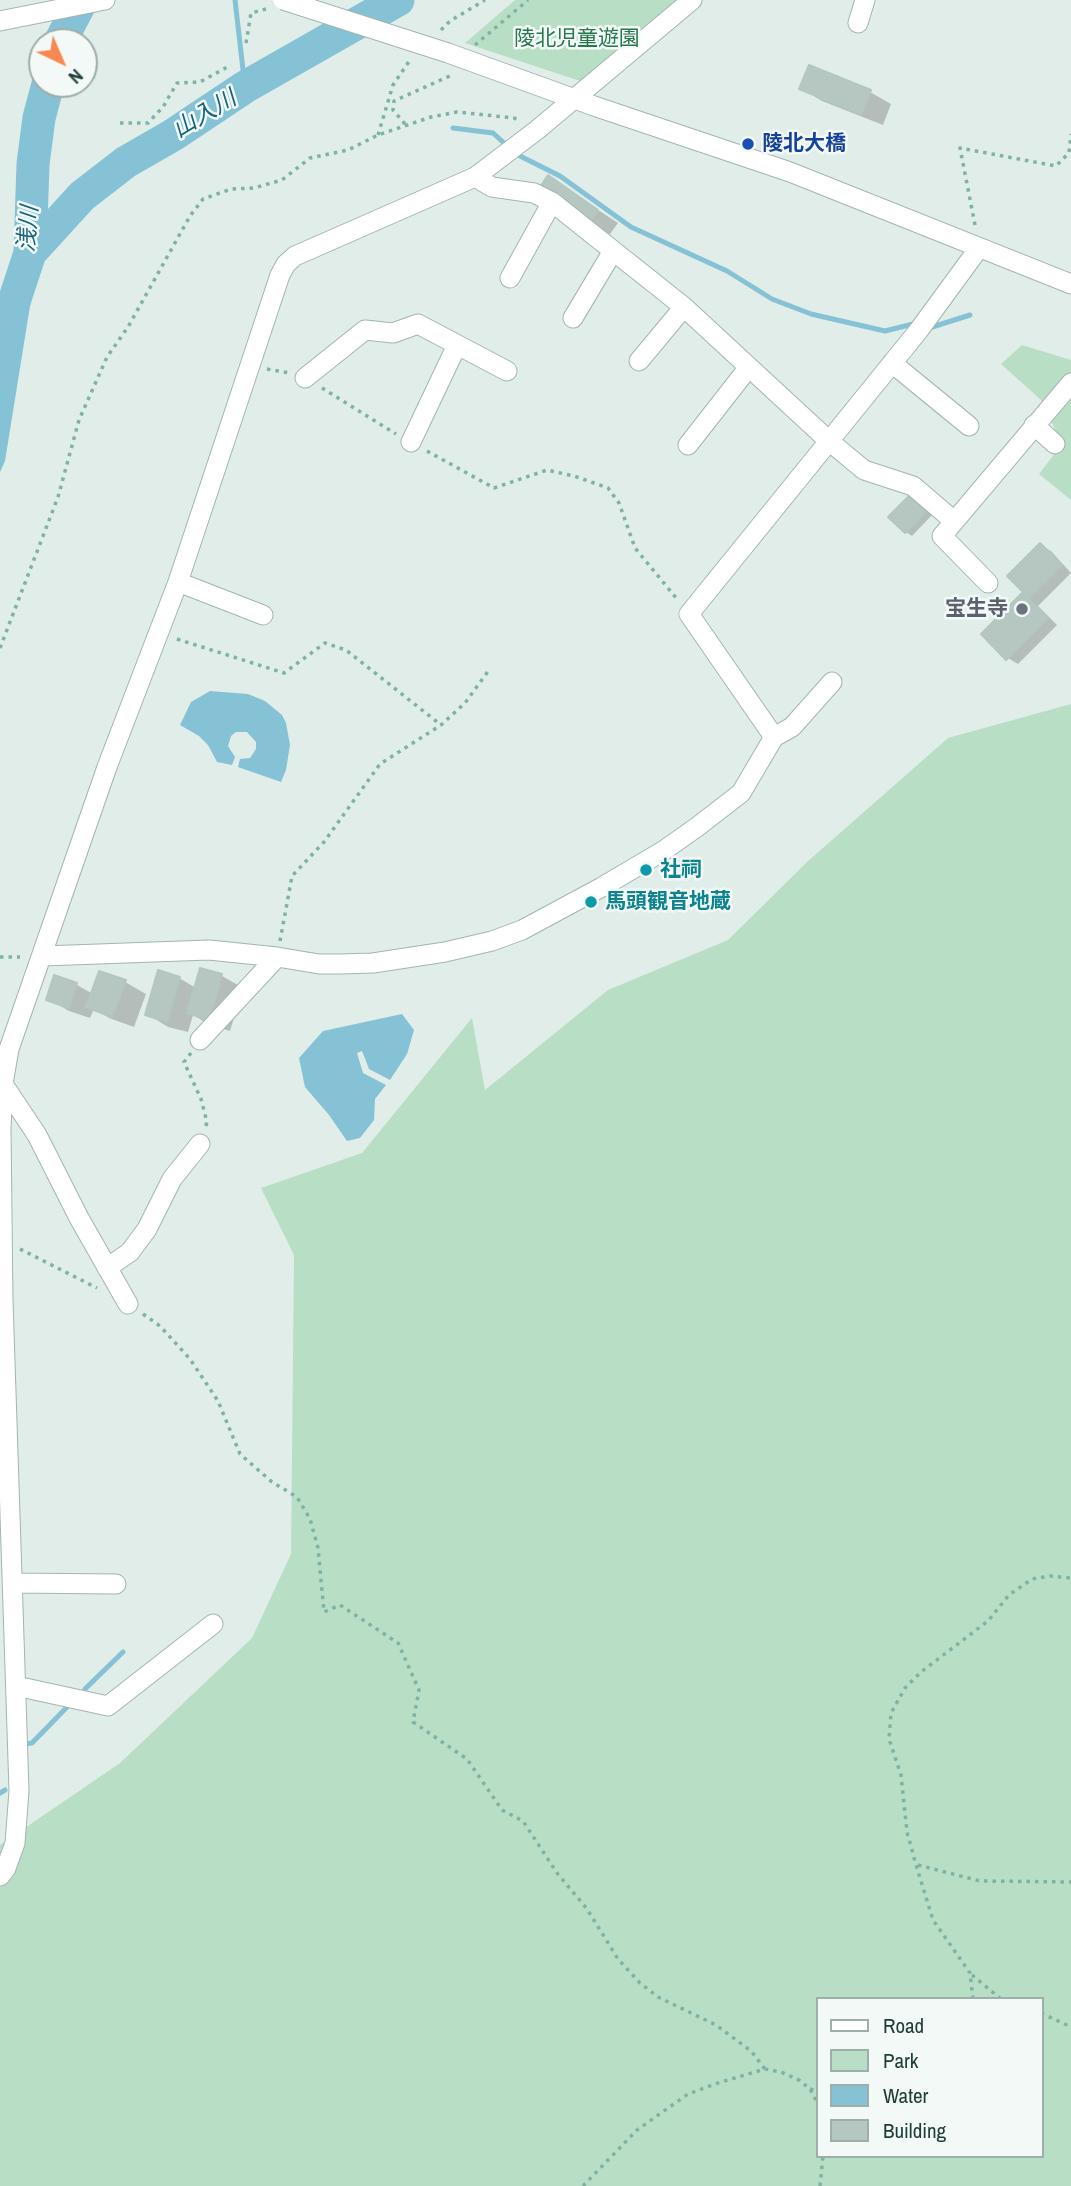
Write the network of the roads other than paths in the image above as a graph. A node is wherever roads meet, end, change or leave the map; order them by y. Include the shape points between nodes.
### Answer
1 (105, 0) edge
2 (692, 0) edge
3 (865, 0) edge
4 (278, 3) edge
5 (0, 21) edge
6 (858, 23) dead end
7 (575, 98) junction
8 (475, 177) junction
9 (552, 202) junction
10 (979, 248) junction
11 (613, 251) junction
12 (510, 278) dead end
13 (1071, 284) edge
14 (684, 307) junction
15 (573, 318) dead end
16 (457, 345) junction
17 (639, 361) dead end
18 (892, 363) junction
19 (749, 367) junction
20 (507, 371) dead end
21 (305, 378) road end
22 (1071, 383) edge
23 (1034, 425) junction
24 (969, 426) dead end
25 (829, 441) junction
26 (411, 442) road end
27 (1055, 444) dead end
28 (688, 445) dead end
29 (954, 521) junction
30 (177, 582) junction
31 (988, 583) dead end
32 (263, 615) dead end
33 (832, 682) dead end
34 (774, 737) junction
35 (43, 956) junction
36 (277, 957) junction
37 (200, 1041) road end
38 (3, 1084) junction
39 (201, 1144) road end
40 (107, 1268) junction
41 (128, 1304) road end
42 (13, 1583) junction
43 (116, 1584) dead end
44 (213, 1624) dead end
45 (16, 1686) junction
46 (0, 1876) edge

1 - 5 street
2 - 7 street
3 - 6 street
4 - 7 street, bridge via 448,53
7 - 8 street
7 - 10 street via 790,172
8 - 9 street via 492,187 534,193
8 - 30 street via 286,264
9 - 11 street
9 - 12 street
10 - 13 street
10 - 18 street
11 - 14 street
11 - 15 street
14 - 17 street
14 - 19 street
16 - 20 street
16 - 21 street via 418,324 393,333 365,330
16 - 26 street
18 - 24 street
18 - 25 street
19 - 25 street
19 - 28 street
22 - 23 street
23 - 27 street
23 - 29 street
25 - 29 street via 864,470 913,486
25 - 34 street via 689,614
29 - 31 street via 942,536
30 - 32 street
30 - 35 street
33 - 34 street via 792,727
34 - 36 street via 741,793 697,827 522,930 445,952 373,963 319,964
35 - 36 street via 185,950
35 - 38 street via 9,1049
36 - 37 street
38 - 40 street via 37,1135
38 - 42 street
39 - 40 street via 172,1179 130,1252
40 - 41 street
42 - 43 street
42 - 45 street
44 - 45 street via 108,1706
45 - 46 street via 19,1791 15,1843

